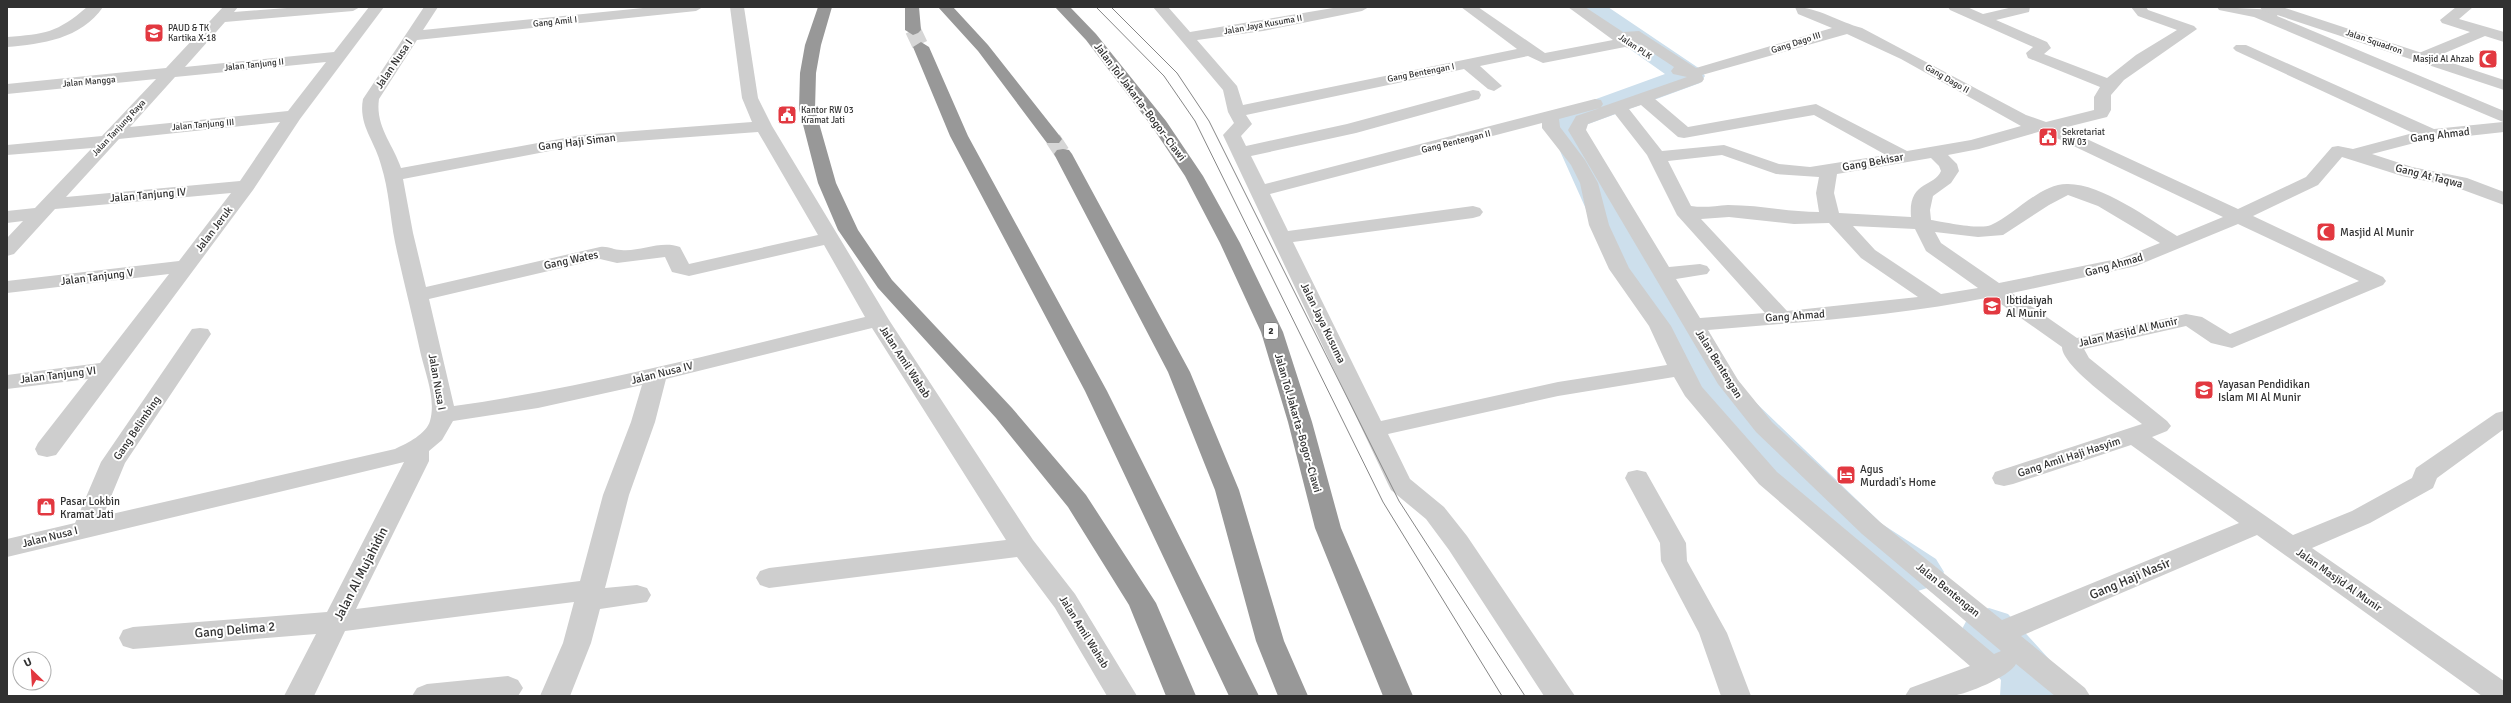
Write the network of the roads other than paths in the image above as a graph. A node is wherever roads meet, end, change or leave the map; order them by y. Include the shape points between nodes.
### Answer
1 (96, 7) edge
2 (353, 7) edge
3 (377, 7) edge
4 (431, 7) edge
5 (696, 7) edge
6 (737, 7) edge
7 (825, 7) edge
8 (912, 7) edge
9 (945, 7) edge
10 (1062, 7) edge
11 (1160, 7) edge
12 (1362, 7) edge
13 (1468, 7) edge
14 (1575, 7) edge
15 (1597, 7) edge
16 (1802, 7) edge
17 (1955, 7) edge
18 (2023, 7) edge
19 (2138, 7) edge
20 (2224, 7) edge
21 (2466, 7) edge
22 (2262, 10) edge
23 (226, 13) edge
24 (1983, 18) junction
25 (1847, 29) junction
26 (1619, 31) junction
27 (2484, 31) junction
28 (413, 36) junction
29 (2504, 37) edge
30 (1187, 38) junction
31 (7, 42) edge
32 (2241, 48) dead end
33 (1530, 51) junction
34 (339, 56) junction
35 (2420, 58) junction
36 (1467, 64) junction
37 (1681, 72) junction
38 (170, 74) junction
39 (2110, 85) junction
40 (1494, 86) dead end
41 (2504, 86) edge
42 (7, 89) edge
43 (1654, 92) junction
44 (1473, 95) dead end
45 (1619, 107) junction
46 (1236, 112) junction
47 (293, 116) junction
48 (2504, 117) edge
49 (1550, 118) junction
50 (763, 126) junction
51 (2042, 127) junction
52 (2504, 127) edge
53 (2430, 134) junction
54 (110, 137) junction
55 (7, 150) edge
56 (1935, 152) junction
57 (1241, 153) junction
58 (2353, 154) junction
59 (1656, 157) junction
60 (1904, 157) junction
61 (1829, 170) junction
62 (394, 174) junction
63 (246, 186) junction
64 (1260, 191) junction
65 (2504, 200) edge
66 (45, 209) junction
67 (1684, 211) junction
68 (1472, 212) dead end
69 (2241, 216) junction
70 (7, 217) edge
71 (1832, 218) junction
72 (1922, 225) junction
73 (828, 238) junction
74 (1280, 238) junction
75 (2176, 244) junction
76 (7, 250) edge
77 (186, 266) junction
78 (1700, 270) dead end
79 (1663, 274) junction
80 (7, 288) edge
81 (1993, 291) junction
82 (418, 295) junction
83 (1936, 300) junction
84 (1782, 318) junction
85 (878, 320) junction
86 (200, 334) dead end
87 (1698, 334) junction
88 (1671, 339) junction
89 (2072, 345) junction
90 (109, 369) junction
91 (1680, 370) junction
92 (656, 375) junction
93 (7, 382) edge
94 (443, 415) junction
95 (2504, 418) edge
96 (1374, 430) junction
97 (2134, 436) junction
98 (47, 449) dead end
99 (417, 450) junction
100 (1637, 478) dead end
101 (2004, 478) dead end
102 (2260, 524) junction
103 (85, 529) junction
104 (2291, 546) junction
105 (1024, 547) junction
106 (7, 548) edge
107 (769, 578) dead end
108 (590, 595) junction
109 (637, 595) dead end
110 (337, 622) junction
111 (133, 638) dead end
112 (2004, 654) junction
113 (508, 688) dead end
114 (2072, 695) edge
115 (299, 696) edge
116 (427, 696) edge
117 (555, 696) edge
118 (1122, 696) edge
119 (1182, 696) edge
120 (1244, 696) edge
121 (1293, 696) edge
122 (1398, 696) edge
123 (1560, 696) edge
124 (1736, 696) edge
125 (1920, 696) edge
126 (2504, 696) edge

1 - 31 street via 75,26 58,36
2 - 23 street
3 - 34 street, Jalan Jeruk
4 - 28 street, Jalan Nusa I
5 - 28 street, Gang Amil I
6 - 50 street, Jalan Amil Wahab via 750,98
7 - 119 highway via 808,73 807,109 827,183 848,230 885,284 1004,413 1077,501 1142,602
8 - 120 highway via 917,38 959,136 1096,391
9 - 121 highway via 983,48 1058,146 1179,372 1227,490 1270,641
10 - 122 highway, Jalan Tol Jakarta–Bogor–Ciawi / 2 via 1091,37 1160,126 1194,176 1230,243 1272,332 1300,422 1328,528
11 - 30 street, Jalan Jaya Kusuma
12 - 30 street, Jalan Jaya Kusuma II
13 - 33 street
14 - 26 street, Jalan PLK
15 - 26 street
16 - 25 street, Gang Dago III via 1803,11
17 - 24 street
18 - 24 street
19 - 39 street via 2143,13 2189,29 2142,59
20 - 22 street
21 - 27 street via 2448,20
22 - 35 street, Jalan Squadron via 2284,12
22 - 48 street
23 - 38 street, Jalan Tanjung Raya
24 - 39 street via 2042,45 2044,48 2034,52 2034,55
25 - 37 street, Gang Dago III
25 - 51 street, Gang Dago II via 1857,31
26 - 33 street via 1543,58
26 - 37 street
26 - 37 street, Jalan PLK
27 - 29 street
27 - 35 street
28 - 62 street, Jalan Nusa I via 375,91 368,108 369,122 385,148
30 - 46 street, Jalan Jaya Kusuma via 1231,89
32 - 53 street
33 - 36 street, Gang Bentengan I
34 - 38 street, Jalan Tanjung II
34 - 47 street, Jalan Jeruk
35 - 41 street, Jalan Squadron
36 - 40 street
36 - 46 street, Gang Bentengan I
37 - 43 street, Jalan Bentengan via 1696,78 1694,82
38 - 42 street, Jalan Mangga
38 - 54 street, Jalan Tanjung Raya
39 - 51 street, Gang Bekisar via 2101,100 2101,112
43 - 45 street, Jalan Bentengan
43 - 49 street, Gang Bentengan II
43 - 60 street via 1684,133 1816,109
44 - 57 street via 1350,129
45 - 59 street
45 - 79 street, Jalan Bentengan via 1582,120 1577,130
46 - 57 street, Jalan Jaya Kusuma via 1243,124 1232,135
47 - 54 street, Jalan Tanjung III
47 - 63 street, Jalan Jeruk
49 - 64 street, Gang Bentengan II
49 - 88 street via 1551,128 1589,183 1599,225 1619,269
50 - 62 street, Gang Haji Siman via 581,140
50 - 73 street, Jalan Amil Wahab
51 - 56 street, Gang Bekisar
51 - 69 street, Gang Dago II
52 - 53 street, Gang Ahmad
53 - 58 street, Gang Ahmad
54 - 55 street, Jalan Tanjung III
54 - 66 street, Jalan Tanjung Raya
56 - 60 street, Gang Bekisar
56 - 72 street via 1948,164 1950,170 1946,178 1924,195 1920,215
57 - 64 street, Jalan Jaya Kusuma
58 - 65 street, Gang At Taqwa via 2415,174 2460,182
58 - 69 street, Gang Ahmad via 2338,151 2312,181
59 - 61 street via 1724,150 1776,169 1810,172
59 - 67 street
60 - 61 street, Gang Bekisar
61 - 71 street, Gang Bekisar via 1825,193
62 - 82 street, Jalan Nusa I via 403,232
63 - 66 street, Jalan Tanjung IV
63 - 77 street, Jalan Jeruk
64 - 74 street, Jalan Jaya Kusuma
66 - 70 street, Jalan Tanjung IV
66 - 76 street, Jalan Tanjung Raya
67 - 71 street via 1707,214 1729,211 1794,218
67 - 84 street via 1713,246
68 - 74 street
69 - 75 street, Gang Ahmad
69 - 89 street, Jalan Masjid Al Munir via 2376,281 2232,341 2224,341 2194,322 2186,320
71 - 72 street via 1892,220
71 - 83 street via 1868,254
72 - 75 street via 1968,231 1996,231 2058,193 2072,190 2093,197
72 - 81 street via 1935,250
73 - 82 street, Gang Wates via 689,270 680,268 673,251 670,250 617,257 608,252 600,253
73 - 85 street, Jalan Amil Wahab
74 - 96 street, Jalan Jaya Kusuma
75 - 81 street, Gang Ahmad via 2129,262 2092,272
77 - 80 street, Jalan Tanjung V
77 - 90 street, Jalan Jeruk
78 - 79 street
79 - 87 street, Jalan Bentengan
81 - 83 street, Gang Ahmad
81 - 89 street
82 - 94 street, Jalan Nusa I via 438,376
83 - 84 street, Gang Ahmad
84 - 87 street, Gang Ahmad
85 - 92 street, Jalan Nusa IV
85 - 105 street, Jalan Amil Wahab
86 - 103 street, Gang Belimbing via 113,462
87 - 88 street, Gang Ahmad
87 - 112 street, Jalan Bentengan via 1729,384 1777,440
88 - 91 street
89 - 97 street, Jalan Masjid Al Munir via 2073,353 2081,363 2159,426
90 - 93 street, Jalan Tanjung VI
90 - 98 street, Jalan Jeruk
91 - 96 street via 1587,383 1466,407
91 - 112 street via 1694,391 1768,478
92 - 94 street, Jalan Nusa IV via 538,401
92 - 108 street via 634,450 616,495
94 - 99 street, Jalan Nusa I via 438,429
95 - 104 street via 2425,474 2424,482 2361,517
96 - 123 street, Jalan Jaya Kusuma via 1400,484 1434,513 1519,631
97 - 101 street, Gang Amil Haji Hasyim
97 - 102 street, Jalan Masjid Al Munir
99 - 103 street, Jalan Nusa I
99 - 110 street, Jalan Al Mujahidin via 417,461
100 - 124 street via 1673,543 1674,561 1713,633
102 - 104 street, Jalan Masjid Al Munir
102 - 112 street, Gang Haji Nasir
103 - 106 street, Jalan Nusa I
104 - 126 street, Jalan Masjid Al Munir
105 - 107 street
105 - 118 street, Jalan Amil Wahab via 1065,601
108 - 109 street, Gang Delima 2
108 - 110 street, Gang Delima 2
108 - 117 street via 577,643
110 - 111 street, Gang Delima 2
110 - 115 street, Jalan Al Mujahidin
112 - 114 street
112 - 125 street, Gang Haji Nasir
113 - 116 street

